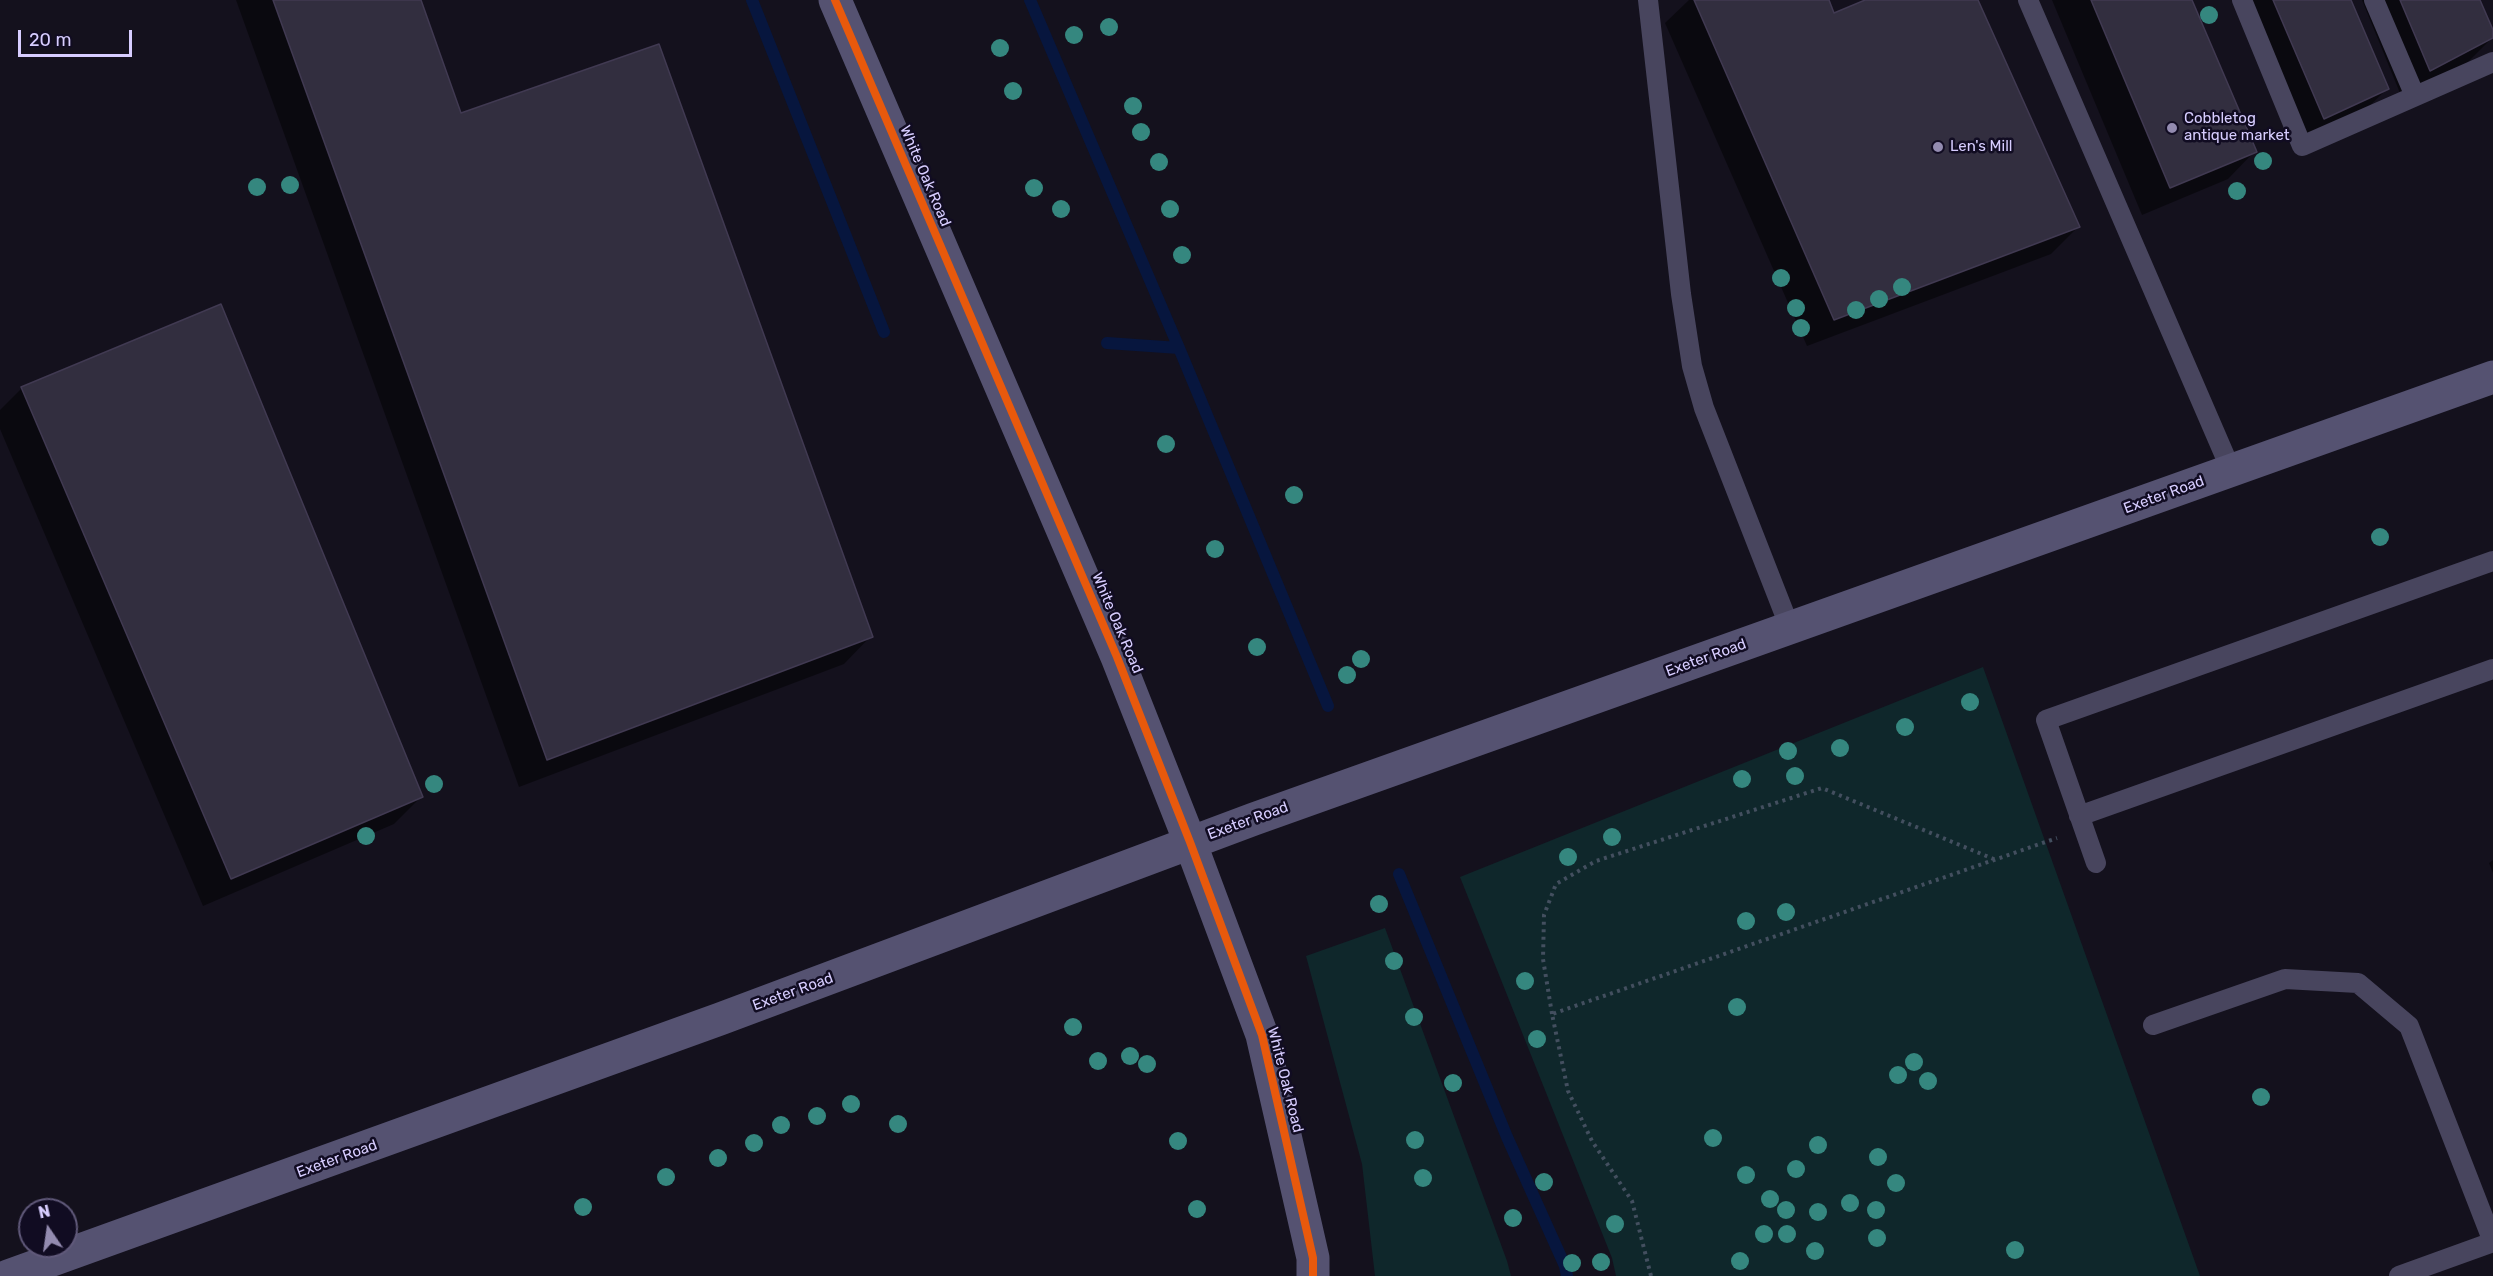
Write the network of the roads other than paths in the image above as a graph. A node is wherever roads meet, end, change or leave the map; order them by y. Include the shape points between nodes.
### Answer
1 (835, 0) edge
2 (1648, 0) edge
3 (2028, 0) edge
4 (2242, 0) edge
5 (2374, 0) edge
6 (2493, 62) edge
7 (2415, 96) junction
8 (2493, 377) edge
9 (2231, 470) junction
10 (2493, 561) edge
11 (1790, 628) junction
12 (2493, 669) edge
13 (2079, 816) junction
14 (1190, 842) junction
15 (2096, 863) dead end
16 (2153, 1026) dead end
17 (2493, 1242) edge
18 (8, 1276) edge
19 (1313, 1276) edge
20 (2399, 1276) edge

1 - 14 main road, White Oak Road via 1117,657
2 - 11 lane via 1692,366 1708,419
3 - 9 lane
4 - 7 lane via 2302,146
5 - 7 lane
6 - 7 lane
8 - 9 main road, Exeter Road
9 - 11 main road, Exeter Road
10 - 13 lane via 2046,720
11 - 14 main road, Exeter Road
12 - 13 lane
13 - 15 lane
14 - 18 main road, Exeter Road via 709,1023
14 - 19 main road, White Oak Road via 1262,1035 1313,1258
16 - 17 lane via 2285,979 2358,983 2409,1026
17 - 20 lane

